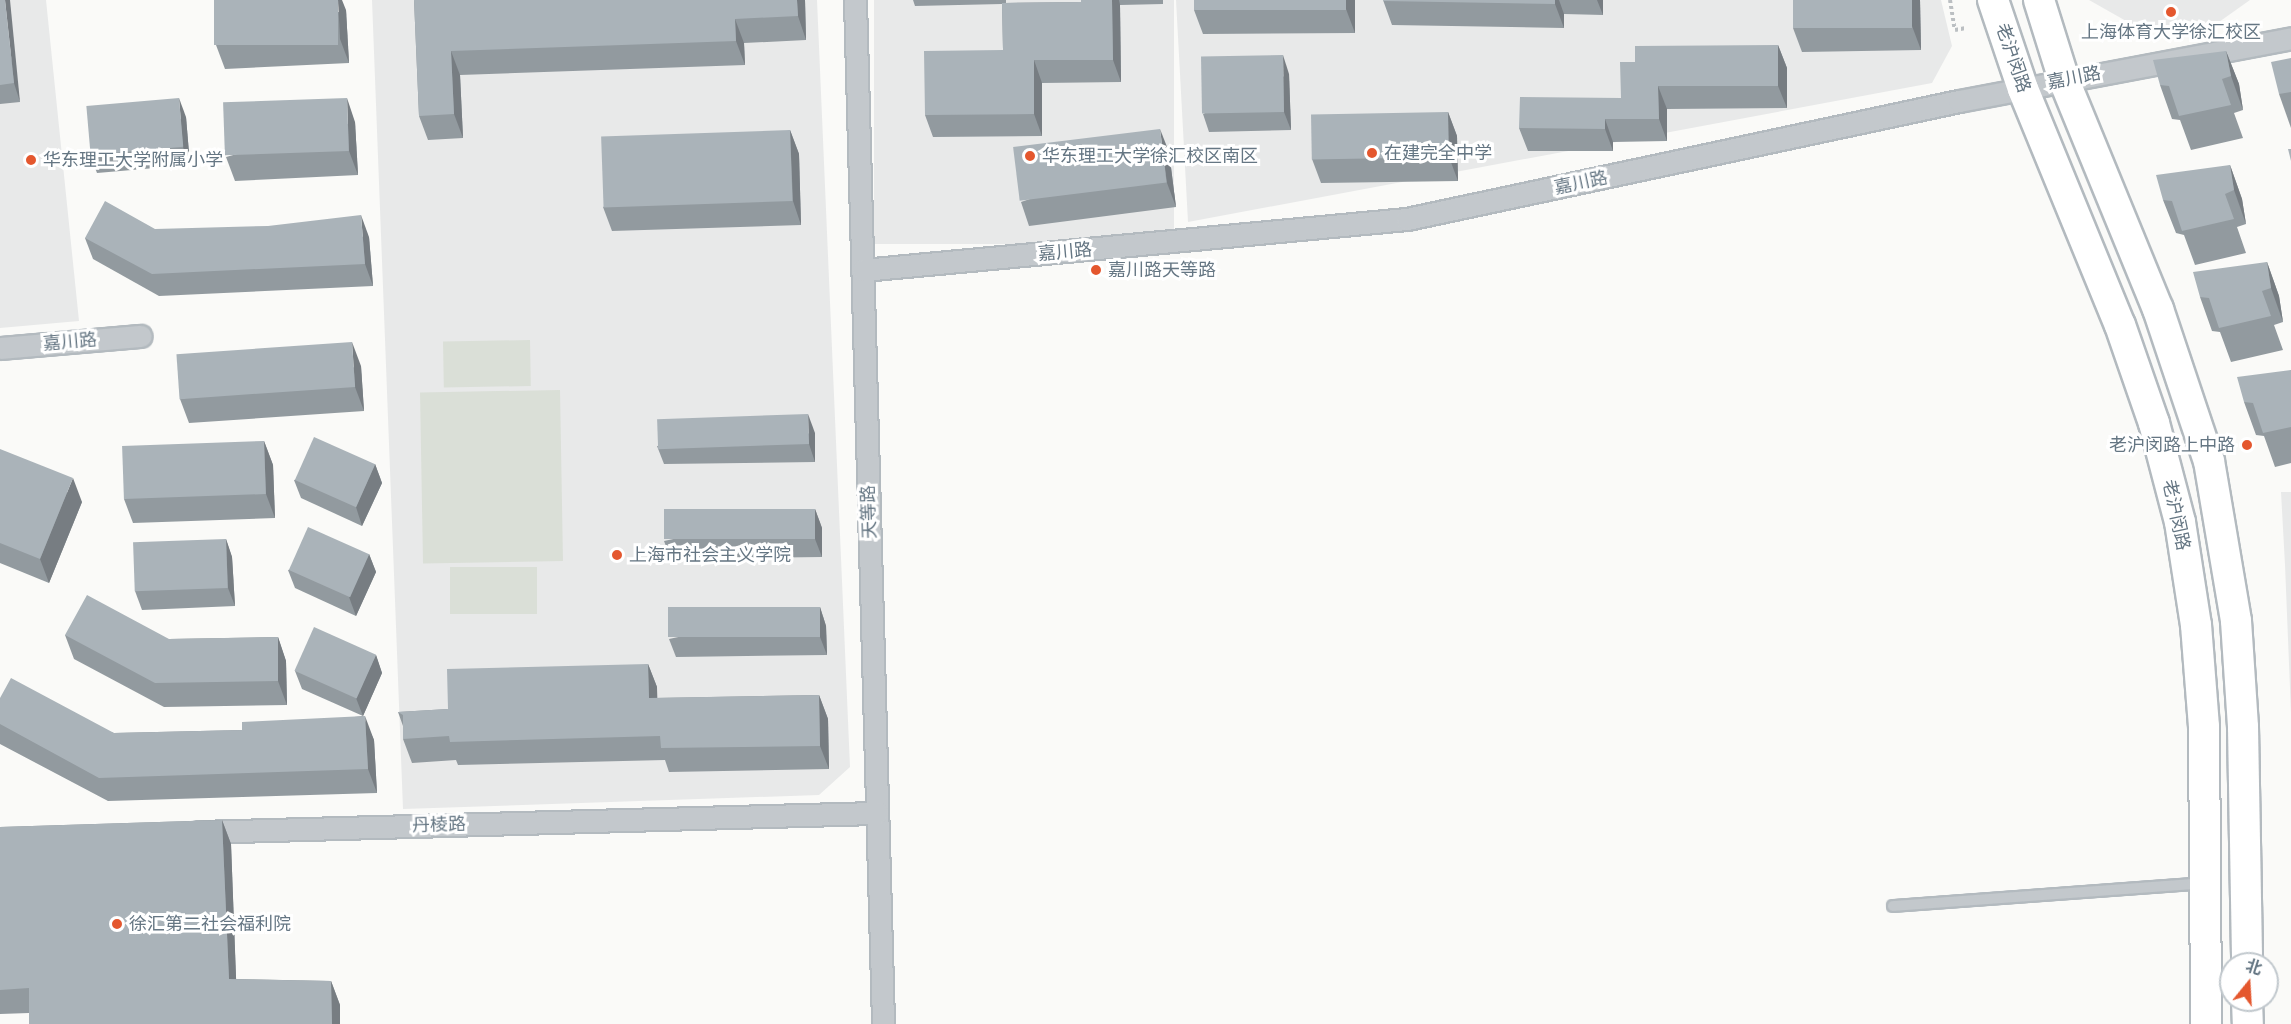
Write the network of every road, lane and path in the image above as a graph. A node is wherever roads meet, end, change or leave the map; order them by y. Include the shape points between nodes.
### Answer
1 (855, 0) edge
2 (1950, 0) edge
3 (1993, 0) edge
4 (2039, 0) edge
5 (1966, 28) dead end
6 (2291, 38) edge
7 (2064, 80) junction
8 (2023, 88) junction
9 (863, 270) junction
10 (140, 336) dead end
11 (0, 348) edge
12 (877, 813) junction
13 (176, 833) edge
14 (2205, 883) junction
15 (1893, 906) dead end
16 (2247, 952) edge
17 (883, 1024) edge
18 (2206, 1024) edge

1 - 9 street, 天等路
2 - 5 path via 1955,30
3 - 8 main road, 老沪闵路
4 - 7 main road
6 - 7 street, 嘉川路
7 - 8 street, 嘉川路
7 - 16 main road via 2158,309 2209,461 2237,633 2243,727
8 - 9 street, 嘉川路 via 1407,219
8 - 14 main road, 老沪闵路 via 2120,325 2154,423 2180,522 2196,625 2204,727
9 - 12 street, 天等路
10 - 11 street, 嘉川路
12 - 13 street, 丹棱路
12 - 17 street, 天等路
14 - 15 lane
14 - 18 main road, 老沪闵路

